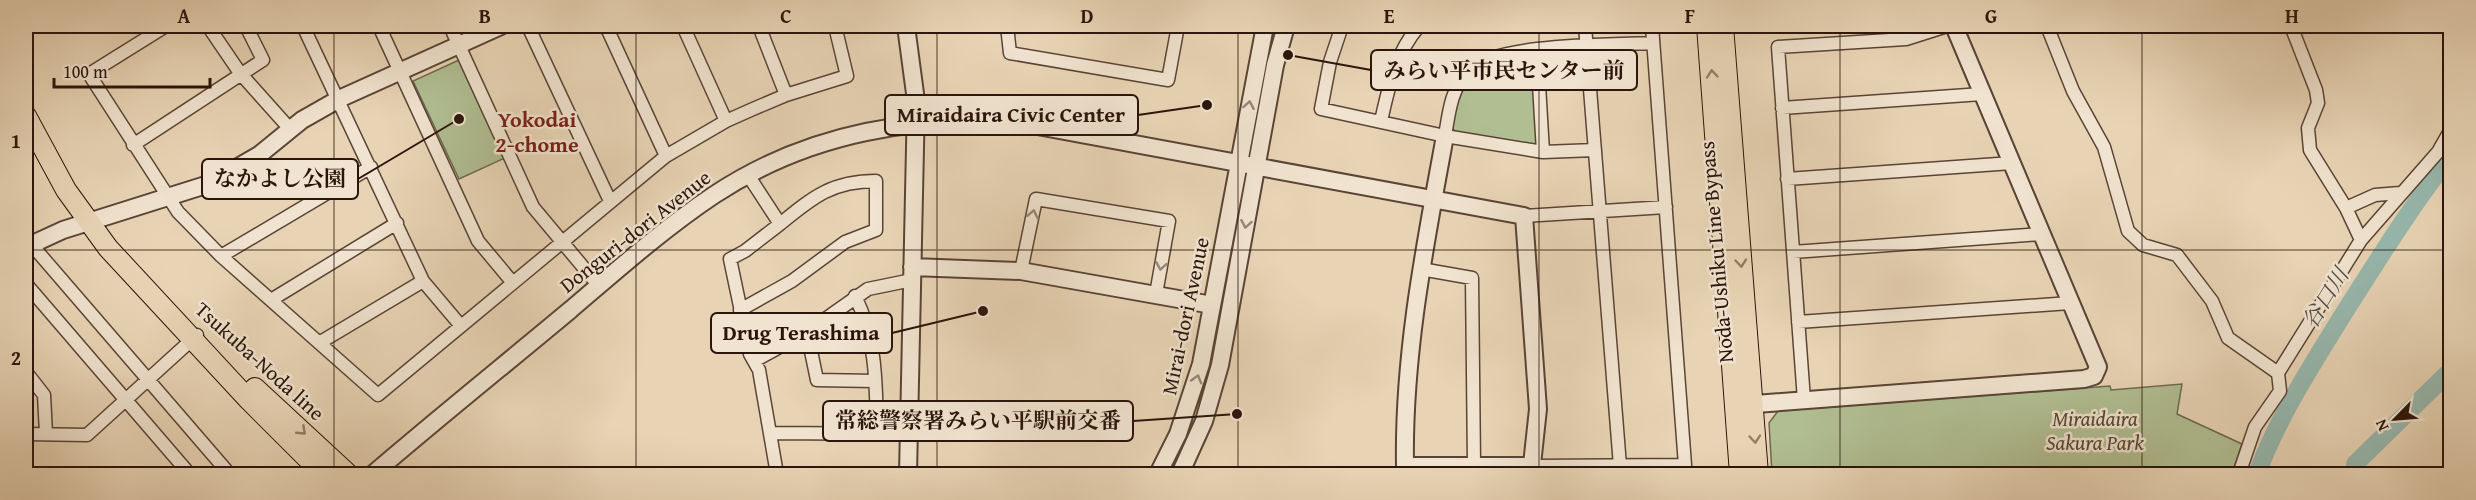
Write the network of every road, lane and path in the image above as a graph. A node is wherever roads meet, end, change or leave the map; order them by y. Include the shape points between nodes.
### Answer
1 (166, 26) edge
2 (208, 26) edge
3 (246, 26) edge
4 (303, 26) edge
5 (379, 26) edge
6 (450, 26) edge
7 (501, 26) edge
8 (528, 26) edge
9 (606, 26) edge
10 (683, 26) edge
11 (759, 26) edge
12 (835, 26) edge
13 (906, 26) edge
14 (1007, 26) edge
15 (1178, 26) edge
16 (1265, 26) edge
17 (1286, 26) edge
18 (1342, 26) edge
19 (1419, 26) edge
20 (1585, 26) edge
21 (1652, 26) edge
22 (1707, 26) edge
23 (1723, 26) edge
24 (1905, 26) edge
25 (1947, 26) edge
26 (1954, 26) edge
27 (2047, 26) edge
28 (2291, 26) edge
29 (1906, 39) junction
30 (1653, 43) junction
31 (459, 45) junction
32 (1587, 47) junction
33 (1537, 51) junction
34 (240, 72) junction
35 (400, 72) junction
36 (1982, 94) junction
37 (786, 95) junction
38 (339, 99) junction
39 (1782, 108) junction
40 (26, 116) edge
41 (726, 121) junction
42 (1381, 121) junction
43 (915, 123) junction
44 (290, 129) junction
45 (2451, 131) edge
46 (1444, 136) junction
47 (133, 145) junction
48 (1595, 150) junction
49 (1543, 152) junction
50 (666, 156) junction
51 (1239, 162) junction
52 (2012, 163) junction
53 (1256, 166) junction
54 (371, 167) junction
55 (748, 175) junction
56 (1787, 179) junction
57 (2400, 193) junction
58 (168, 198) junction
59 (610, 201) junction
60 (1433, 201) junction
61 (1665, 207) junction
62 (2346, 207) junction
63 (1598, 211) junction
64 (1524, 216) junction
65 (88, 222) junction
66 (397, 223) junction
67 (780, 224) junction
68 (2042, 234) junction
69 (2361, 240) junction
70 (562, 242) junction
71 (28, 245) edge
72 (1793, 252) junction
73 (221, 256) junction
74 (1421, 269) junction
75 (1022, 271) junction
76 (912, 274) junction
77 (423, 281) junction
78 (513, 283) junction
79 (26, 284) edge
80 (599, 286) junction
81 (1156, 294) junction
82 (855, 296) junction
83 (271, 300) junction
84 (2070, 303) junction
85 (1212, 305) junction
86 (740, 310) junction
87 (1798, 322) junction
88 (461, 326) junction
89 (807, 332) junction
90 (195, 337) junction
91 (319, 343) junction
92 (754, 361) junction
93 (26, 372) edge
94 (2278, 373) junction
95 (149, 380) junction
96 (875, 381) junction
97 (1804, 400) junction
98 (124, 402) junction
99 (1743, 404) junction
100 (772, 432) junction
101 (26, 434) edge
102 (46, 434) junction
103 (877, 434) junction
104 (909, 434) junction
105 (1474, 465) junction
106 (1620, 466) junction
107 (1532, 470) edge
108 (186, 474) edge
109 (226, 474) edge
110 (323, 474) edge
111 (348, 474) edge
112 (373, 474) edge
113 (777, 474) edge
114 (908, 474) edge
115 (1158, 474) edge
116 (1180, 474) edge
117 (1740, 474) edge
118 (1758, 474) edge
119 (2239, 474) edge

1 - 47 street via 89,74
2 - 34 street
3 - 34 street via 263,60
4 - 38 street
5 - 35 street
6 - 31 street
7 - 31 street
8 - 59 street
9 - 50 street
10 - 41 street
11 - 37 street
12 - 37 street via 847,76
13 - 43 street via 913,65
14 - 15 street via 1010,53 1168,80
51 -> 16 street, Mirai-dori Avenue
17 - 53 street, Mirai-dori Avenue
18 - 42 street via 1321,109
19 - 42 street via 1394,66
20 - 32 street
21 - 30 street
99 -> 22 main road, Noda-Ushiku Line Bypass
23 -> 99 main road, Noda-Ushiku Line Bypass
24 - 29 street
25 - 29 street
26 - 36 street
27 - 94 street via 2073,92 2104,147 2128,231 2143,245 2177,255 2212,301 2228,338
28 - 62 street via 2318,103 2308,128 2310,150
29 - 39 street via 1778,46
30 - 32 street
30 - 61 street
31 - 35 street
31 - 70 street via 533,207
32 - 33 street
32 - 48 street
33 - 46 street via 1494,56 1468,70 1452,95
33 - 49 street
34 - 44 street
34 - 47 street
35 - 38 street
35 - 78 street via 478,241
36 - 39 street
36 - 52 street
37 - 41 street
38 - 44 street
38 - 54 street
39 - 56 street
40 - 65 main road, Tsukuba-Noda line
41 - 50 street
42 - 46 street
43 - 51 street, Donguri-dori Avenue via 989,120 1032,125
43 - 55 street, Donguri-dori Avenue via 833,140
43 - 76 street
44 - 58 street via 227,174
45 - 57 street via 2438,152
46 - 49 street
46 - 60 street
47 - 58 street
48 - 49 street
48 - 63 street
50 - 59 street
51 - 53 street, Donguri-dori Avenue
51 - 85 street, Mirai-dori Avenue
52 - 56 street
52 - 68 street
53 - 60 street, Donguri-dori Avenue
53 -> 116 street, Mirai-dori Avenue via 1220,365 1201,428
54 - 66 street
54 - 73 street
55 - 67 street
55 - 80 street, Donguri-dori Avenue via 689,213
56 - 72 street
57 - 62 street via 2375,195
57 - 69 street
58 - 65 street
58 - 73 street
59 - 70 street
60 - 64 street, Donguri-dori Avenue
60 - 74 street
61 - 63 street
61 - 106 street via 1685,465
62 - 69 street
63 - 64 street
63 - 106 street
64 - 107 street via 1539,409
65 - 71 street
65 - 90 main road, Tsukuba-Noda line via 132,275
66 - 77 street
66 - 83 street
67 - 86 street via 730,259
67 - 86 street via 825,190 855,181 876,180 876,230 844,242 792,281
68 - 72 street
68 - 84 street
69 - 94 street
70 - 78 street
70 - 80 street
71 - 95 street
72 - 87 street
73 - 83 street
74 - 105 street via 1472,278
74 - 105 street via 1404,407 1405,466
75 - 76 street
75 - 81 street
75 -> 81 street via 1036,199 1169,221
76 - 82 street
76 - 104 street
77 - 88 street
77 - 91 street
78 - 88 street
79 - 98 street
80 - 112 street, Donguri-dori Avenue
81 - 85 street
82 - 89 street
82 - 96 street via 875,358
83 - 91 street
84 - 87 street
84 - 97 street via 2098,367 2094,376
115 -> 85 street, Mirai-dori Avenue via 1191,399
86 - 92 street
87 - 97 street
88 - 91 street via 378,395
89 - 92 street
89 - 96 street via 817,380
90 - 95 street
90 - 110 main road, Tsukuba-Noda line
90 -> 111 main road, Tsukuba-Noda line
92 - 100 street
93 - 102 street via 44,395
94 - 119 street via 2280,391 2255,427
95 - 98 street
95 - 109 street
96 - 103 street
97 - 99 street
98 - 102 street via 87,435
98 - 108 street
99 - 117 main road, Noda-Ushiku Line Bypass
99 -> 118 main road, Noda-Ushiku Line Bypass
100 - 103 street
100 - 113 street
101 - 102 street
103 - 104 street
104 - 114 street
105 - 107 street
106 - 107 street

